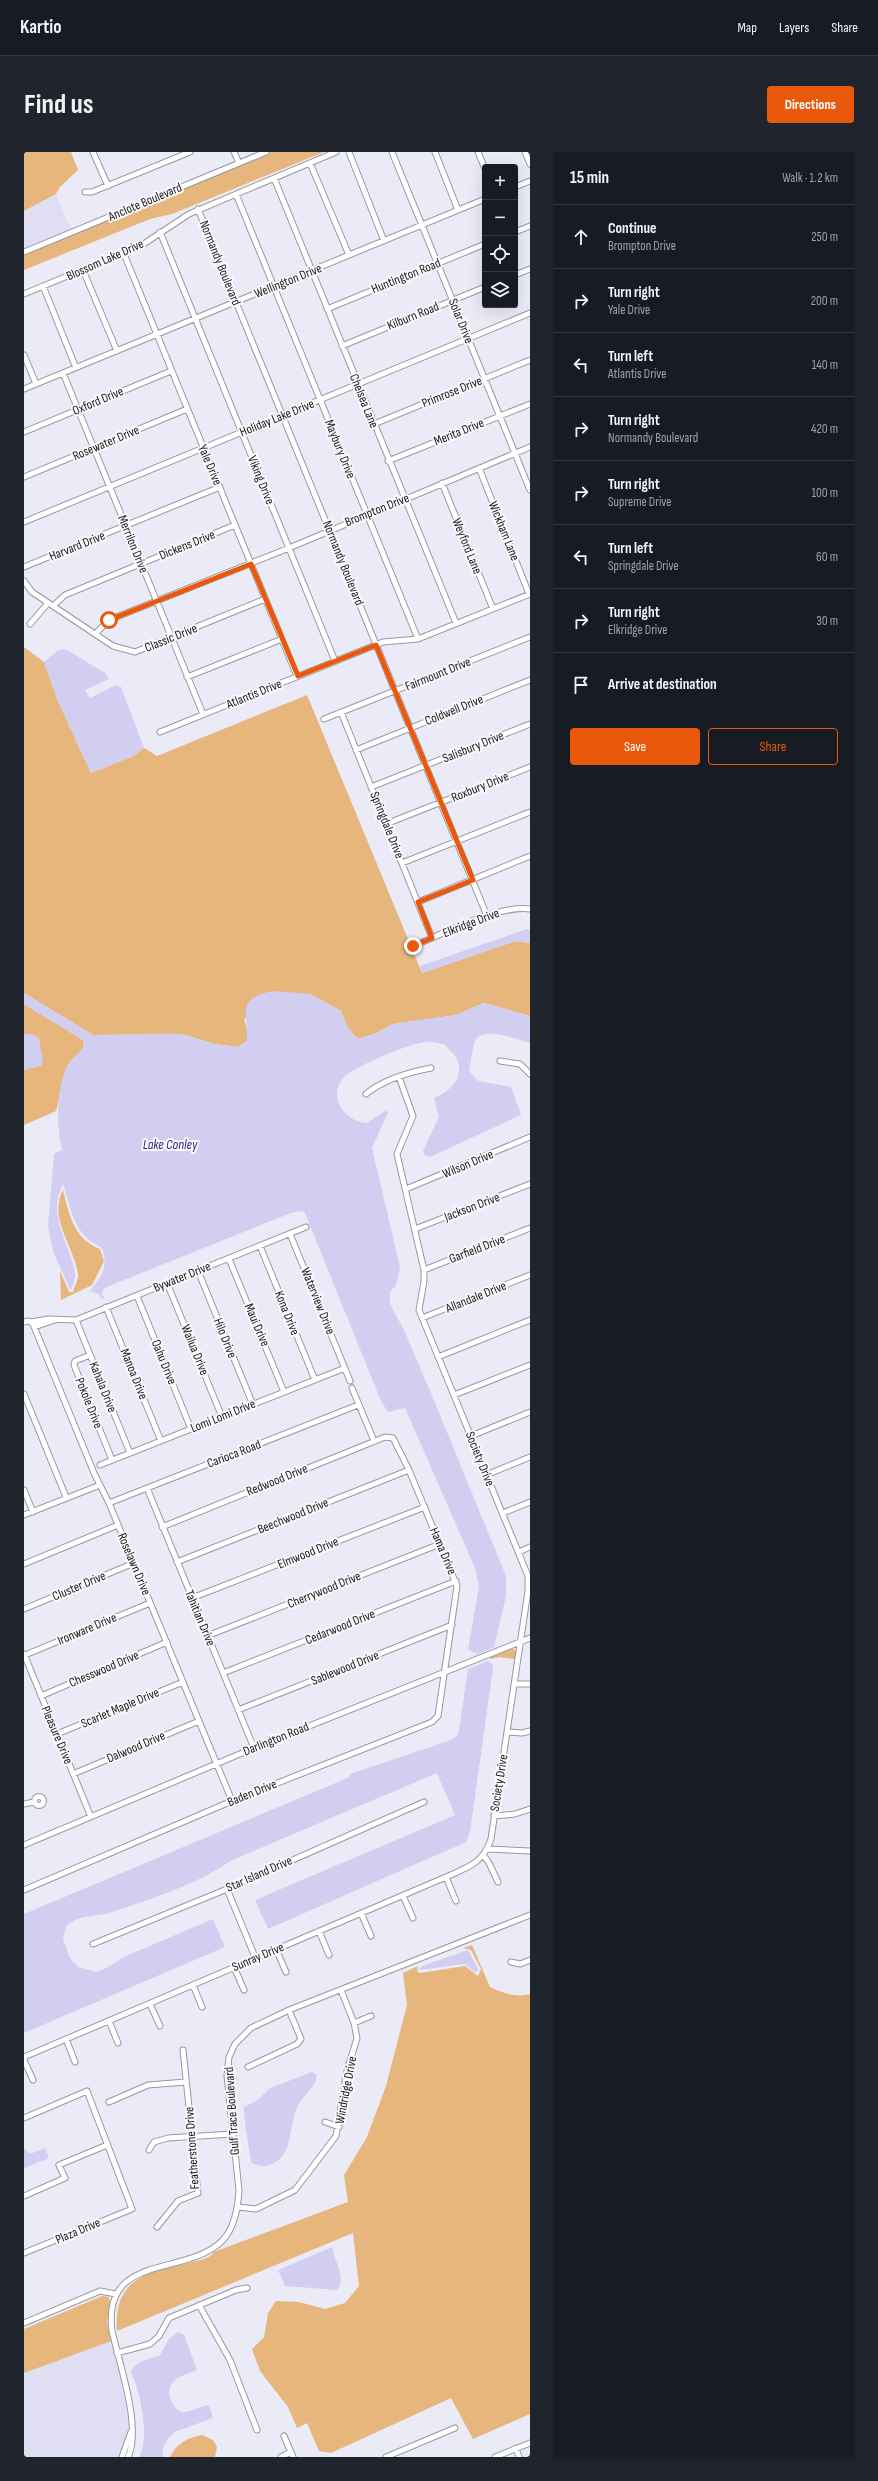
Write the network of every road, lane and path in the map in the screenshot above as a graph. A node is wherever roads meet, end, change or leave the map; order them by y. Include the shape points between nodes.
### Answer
1 (93, 152) edge
2 (190, 152) edge
3 (234, 152) edge
4 (266, 152) edge
5 (336, 152) edge
6 (349, 152) edge
7 (392, 152) edge
8 (435, 152) edge
9 (478, 152) edge
10 (525, 152) edge
11 (239, 163) junction
12 (310, 163) junction
13 (483, 164) edge
14 (530, 164) edge
15 (274, 178) junction
16 (530, 181) edge
17 (108, 186) junction
18 (518, 186) edge
19 (84, 192) dead end
20 (236, 194) junction
21 (483, 200) edge
22 (198, 209) junction
23 (458, 210) junction
24 (422, 225) junction
25 (530, 226) edge
26 (518, 231) edge
27 (160, 232) junction
28 (384, 241) junction
29 (482, 245) edge
30 (24, 252) edge
31 (124, 254) junction
32 (349, 256) junction
33 (437, 263) junction
34 (83, 270) junction
35 (530, 270) edge
36 (311, 271) junction
37 (518, 274) edge
38 (43, 286) junction
39 (274, 286) junction
40 (482, 288) edge
41 (24, 294) edge
42 (453, 300) junction
43 (236, 302) junction
44 (327, 309) junction
45 (530, 314) edge
46 (195, 319) junction
47 (157, 335) junction
48 (469, 339) junction
49 (342, 346) junction
50 (117, 351) junction
51 (24, 355) edge
52 (530, 360) edge
53 (76, 368) junction
54 (171, 371) junction
55 (63, 373) junction
56 (484, 379) junction
57 (36, 384) junction
58 (358, 385) junction
59 (24, 389) edge
60 (320, 400) junction
61 (530, 404) edge
62 (187, 409) junction
63 (78, 410) junction
64 (283, 416) junction
65 (500, 416) junction
66 (374, 424) junction
67 (24, 432) edge
68 (242, 432) junction
69 (530, 447) edge
70 (94, 448) junction
71 (203, 448) junction
72 (515, 453) junction
73 (388, 461) junction
74 (479, 468) junction
75 (24, 477) edge
76 (442, 483) junction
77 (110, 487) junction
78 (220, 487) junction
79 (530, 490) edge
80 (404, 499) junction
81 (367, 514) junction
82 (24, 522) edge
83 (235, 525) junction
84 (126, 526) junction
85 (329, 530) junction
86 (289, 548) junction
87 (141, 564) junction
88 (251, 564) junction
89 (24, 568) edge
90 (24, 581) edge
91 (530, 594) edge
92 (265, 599) junction
93 (156, 600) junction
94 (51, 605) junction
95 (493, 609) junction
96 (456, 623) junction
97 (30, 624) dead end
98 (95, 634) junction
99 (530, 637) edge
100 (171, 638) junction
101 (282, 639) junction
102 (418, 639) junction
103 (376, 645) junction
104 (335, 661) junction
105 (298, 676) junction
106 (187, 677) junction
107 (530, 680) edge
108 (396, 691) junction
109 (341, 712) junction
110 (203, 714) junction
111 (324, 719) dead end
112 (530, 724) edge
113 (411, 727) junction
114 (160, 732) dead end
115 (356, 750) junction
116 (426, 765) junction
117 (530, 767) edge
118 (371, 787) junction
119 (442, 802) junction
120 (530, 812) edge
121 (386, 824) junction
122 (457, 841) junction
123 (530, 856) edge
124 (402, 863) junction
125 (473, 880) junction
126 (418, 902) junction
127 (530, 909) edge
128 (488, 916) junction
129 (432, 938) junction
130 (413, 946) dead end
131 (500, 1061) dead end
132 (431, 1068) dead end
133 (530, 1074) edge
134 (399, 1077) junction
135 (366, 1094) dead end
136 (530, 1137) edge
137 (530, 1184) edge
138 (406, 1189) junction
139 (306, 1227) dead end
140 (530, 1228) edge
141 (415, 1229) junction
142 (290, 1234) junction
143 (260, 1246) junction
144 (229, 1259) junction
145 (198, 1270) junction
146 (424, 1270) junction
147 (530, 1275) edge
148 (168, 1282) junction
149 (137, 1296) junction
150 (106, 1307) junction
151 (422, 1318) junction
152 (56, 1320) junction
153 (76, 1320) junction
154 (530, 1320) edge
155 (24, 1322) edge
156 (31, 1322) junction
157 (34, 1327) junction
158 (90, 1355) junction
159 (438, 1356) junction
160 (530, 1365) edge
161 (345, 1368) junction
162 (315, 1380) junction
163 (350, 1380) dead end
164 (352, 1388) dead end
165 (284, 1392) junction
166 (24, 1394) edge
167 (454, 1395) junction
168 (253, 1404) junction
169 (358, 1405) junction
170 (530, 1412) edge
171 (222, 1417) junction
172 (191, 1429) junction
173 (471, 1436) junction
174 (393, 1438) joint
175 (161, 1441) junction
176 (374, 1441) junction
177 (130, 1453) junction
178 (530, 1457) edge
179 (112, 1460) junction
180 (100, 1465) dead end
181 (409, 1470) junction
182 (486, 1475) junction
183 (100, 1485) junction
184 (147, 1488) junction
185 (24, 1490) edge
186 (66, 1497) junction
187 (530, 1502) edge
188 (109, 1503) junction
189 (425, 1507) junction
190 (33, 1512) junction
191 (503, 1513) junction
192 (24, 1515) edge
193 (118, 1525) junction
194 (162, 1527) junction
195 (440, 1544) junction
196 (530, 1547) edge
197 (519, 1552) junction
198 (177, 1562) junction
199 (134, 1563) junction
200 (24, 1564) edge
201 (456, 1581) junction
202 (529, 1591) edge
203 (192, 1598) junction
204 (150, 1603) junction
205 (24, 1609) edge
206 (452, 1625) junction
207 (207, 1636) junction
208 (530, 1638) edge
209 (167, 1642) junction
210 (520, 1642) junction
211 (24, 1655) edge
212 (446, 1672) junction
213 (223, 1673) junction
214 (183, 1682) junction
215 (514, 1684) junction
216 (530, 1684) edge
217 (41, 1696) junction
218 (238, 1710) junction
219 (199, 1721) junction
220 (530, 1731) edge
221 (507, 1732) junction
222 (57, 1734) junction
223 (254, 1748) junction
224 (216, 1763) junction
225 (73, 1774) junction
226 (232, 1801) junction
227 (34, 1802) dead end
228 (424, 1802) dead end
229 (24, 1804) edge
230 (530, 1809) edge
231 (494, 1816) junction
232 (91, 1817) junction
233 (24, 1845) edge
234 (487, 1849) junction
235 (530, 1851) edge
236 (484, 1856) junction
237 (446, 1877) junction
238 (498, 1882) dead end
239 (227, 1889) junction
240 (24, 1890) edge
241 (403, 1896) junction
242 (456, 1901) dead end
243 (361, 1913) junction
244 (530, 1915) edge
245 (413, 1918) dead end
246 (319, 1931) junction
247 (371, 1936) dead end
248 (93, 1944) dead end
249 (276, 1949) junction
250 (329, 1955) dead end
251 (255, 1957) junction
252 (530, 1960) edge
253 (511, 1962) dead end
254 (234, 1967) junction
255 (286, 1972) dead end
256 (193, 1985) junction
257 (244, 1990) dead end
258 (341, 1990) junction
259 (150, 2004) junction
260 (202, 2007) dead end
261 (289, 2010) junction
262 (371, 2016) dead end
263 (108, 2021) junction
264 (354, 2023) junction
265 (160, 2026) dead end
266 (66, 2039) junction
267 (118, 2044) dead end
268 (183, 2050) dead end
269 (24, 2057) edge
270 (24, 2060) edge
271 (75, 2062) dead end
272 (248, 2067) dead end
273 (33, 2080) dead end
274 (186, 2082) junction
275 (109, 2102) dead end
276 (24, 2118) edge
277 (325, 2122) dead end
278 (339, 2127) junction
279 (233, 2134) junction
280 (194, 2136) junction
281 (107, 2145) junction
282 (149, 2150) dead end
283 (24, 2196) edge
284 (238, 2207) junction
285 (157, 2227) dead end
286 (24, 2254) edge
287 (247, 2288) dead end
288 (116, 2294) junction
289 (199, 2305) junction
290 (24, 2323) edge
291 (117, 2353) junction
292 (132, 2427) junction
293 (455, 2428) dead end
294 (257, 2430) dead end
295 (284, 2436) dead end
296 (530, 2443) edge
297 (516, 2448) junction
298 (292, 2455) edge
299 (122, 2457) edge
300 (128, 2457) edge
301 (281, 2457) edge
302 (386, 2457) edge
303 (495, 2457) edge
304 (519, 2457) edge

1 - 17 street
2 - 17 street
3 - 11 street
4 - 11 street, Anclote Boulevard
5 - 12 street, Blossom Lake Drive
6 - 28 street
7 - 24 street, Solar Drive
8 - 23 street
9 - 13 street
10 - 14 street
11 - 30 street, Anclote Boulevard
12 - 15 street, Blossom Lake Drive
12 - 32 street
15 - 20 street, Blossom Lake Drive
15 - 36 street, Chelsea Lane
16 - 18 street
17 - 19 street
20 - 22 street, Blossom Lake Drive
20 - 39 street, Maybury Drive
21 - 23 street, Wellington Drive
22 - 27 street, Blossom Lake Drive
22 - 43 street, Normandy Boulevard
23 - 24 street, Wellington Drive
24 - 28 street, Wellington Drive
24 - 33 street, Solar Drive
25 - 26 street
27 - 31 street, Blossom Lake Drive
27 - 46 street, Viking Drive
28 - 32 street, Wellington Drive
29 - 33 street, Huntington Road
31 - 34 street, Blossom Lake Drive
31 - 47 street, Yale Drive
32 - 36 street, Wellington Drive
33 - 42 street, Solar Drive
33 - 44 street, Huntington Road
34 - 38 street, Blossom Lake Drive
34 - 50 street
35 - 37 street
36 - 39 street, Wellington Drive
36 - 44 street, Chelsea Lane
38 - 41 street, Blossom Lake Drive
38 - 53 street
39 - 43 street, Wellington Drive
39 - 60 street, Maybury Drive
40 - 42 street, Kilburn Road
42 - 48 street, Solar Drive
42 - 49 street, Kilburn Road
43 - 46 street, Wellington Drive
43 - 64 street, Normandy Boulevard
44 - 49 street, Chelsea Lane
45 - 48 street, Holiday Lake Drive
46 - 47 street, Wellington Drive
46 - 68 street, Viking Drive
47 - 50 street, Wellington Drive
47 - 54 street, Yale Drive
48 - 56 street, Solar Drive
48 - 58 street, Holiday Lake Drive
49 - 58 street, Chelsea Lane
50 - 53 street, Wellington Drive
51 - 57 street
52 - 56 street, Primrose Drive
53 - 55 street, Wellington Drive
54 - 62 street, Yale Drive
54 - 63 street, Oxford Drive
55 - 57 street, Wellington Drive
55 - 63 street, Merrilon Drive
56 - 65 street, Solar Drive
56 - 66 street, Primrose Drive
57 - 59 street, Wellington Drive
58 - 60 street, Holiday Lake Drive
58 - 66 street, Chelsea Lane
60 - 64 street, Holiday Lake Drive
60 - 81 street, Maybury Drive
61 - 65 street, Merita Drive
62 - 70 street, Rosewater Drive
62 - 71 street, Yale Drive
63 - 67 street, Oxford Drive
63 - 70 street, Merrilon Drive
64 - 68 street, Holiday Lake Drive
64 - 85 street, Normandy Boulevard
65 - 72 street, Solar Drive
65 - 73 street, Merita Drive
66 - 73 street, Chelsea Lane
68 - 71 street, Holiday Lake Drive
68 - 86 street, Viking Drive
69 - 72 street, Brompton Drive
70 - 75 street, Rosewater Drive
70 - 77 street, Merrilon Drive
71 - 77 street, Holiday Lake Drive
71 - 78 street, Yale Drive
72 - 74 street, Brompton Drive
72 - 79 street, Solar Drive
73 - 80 street, Chelsea Lane
74 - 76 street, Brompton Drive
74 - 91 street, Wickham Lane
76 - 80 street, Brompton Drive
76 - 95 street, Weyford Lane
77 - 82 street, Holiday Lake Drive
77 - 84 street, Merrilon Drive
78 - 83 street, Yale Drive
78 - 84 street, Harvard Drive
80 - 81 street, Brompton Drive
80 - 96 street, Chelsea Lane
81 - 85 street, Brompton Drive
81 - 102 street, Maybury Drive
83 - 87 street, Dickens Drive
83 - 88 street, Yale Drive
84 - 87 street, Merrilon Drive
84 - 89 street, Harvard Drive
85 - 86 street, Brompton Drive
85 - 103 street, Normandy Boulevard
86 - 88 street, Brompton Drive
86 - 104 street, Viking Drive
87 - 93 street, Merrilon Drive
87 - 94 street, Dickens Drive via 65,595
88 - 92 street, Yale Drive
88 - 93 street, Brompton Drive
90 - 94 street, Classic Drive via 32,592
91 - 95 street, Atlantis Drive
92 - 100 street, Classic Drive
92 - 101 street, Yale Drive
93 - 98 street, Brompton Drive via 109,620
93 - 100 street, Merrilon Drive
94 - 97 street, Dickens Drive
94 - 98 street, Classic Drive
95 - 96 street, Atlantis Drive
96 - 102 street, Atlantis Drive
98 - 100 street, Classic Drive via 114,646 135,652
99 - 108 street, Fairmount Drive
100 - 106 street, Merrilon Drive
101 - 105 street, Yale Drive
101 - 106 street
102 - 103 street, Atlantis Drive
103 - 104 street, Atlantis Drive
103 - 108 street, Normandy Boulevard
104 - 105 street, Atlantis Drive
105 - 110 street, Atlantis Drive
106 - 110 street, Merrilon Drive
107 - 113 street, Coldwell Drive
108 - 109 street, Fairmount Drive
108 - 113 street, Normandy Boulevard
109 - 111 street, Fairmount Drive
109 - 115 street, Springdale Drive
110 - 114 street, Atlantis Drive
112 - 116 street, Salisbury Drive
113 - 115 street, Coldwell Drive
113 - 116 street, Normandy Boulevard
115 - 118 street, Springdale Drive
116 - 118 street, Salisbury Drive
116 - 119 street, Normandy Boulevard
117 - 119 street, Roxbury Drive
118 - 121 street, Springdale Drive
119 - 121 street, Roxbury Drive
119 - 122 street, Normandy Boulevard
120 - 122 street
121 - 124 street, Springdale Drive
122 - 124 street
122 - 125 street, Normandy Boulevard
123 - 125 street
124 - 126 street, Springdale Drive
125 - 126 street
125 - 128 street, Normandy Boulevard
126 - 129 street, Springdale Drive
127 - 128 street, Elkridge Drive via 516,907
128 - 129 street, Elkridge Drive
129 - 130 street, Elkridge Drive
131 - 133 street via 520,1064
132 - 134 street
134 - 135 street via 374,1087
134 - 138 street, Society Drive via 413,1116 397,1154
136 - 138 street, Wilson Drive
137 - 141 street, Jackson Drive
138 - 141 street, Society Drive
139 - 142 street, Bywater Drive
140 - 146 street, Garfield Drive
141 - 146 street, Society Drive
142 - 143 street, Bywater Drive
142 - 161 street, Waterview Drive
143 - 144 street, Bywater Drive
143 - 162 street, Kona Drive
144 - 145 street, Bywater Drive
144 - 165 street, Maui Drive
145 - 148 street, Bywater Drive
145 - 168 street, Hilo Drive
146 - 151 street, Society Drive via 419,1305
147 - 151 street, Allandale Drive
148 - 149 street, Bywater Drive
148 - 171 street, Wailua Drive
149 - 150 street, Bywater Drive
149 - 172 street, Oahu Drive
150 - 153 street, Bywater Drive
150 - 175 street, Manoa Drive
151 - 159 street, Society Drive
152 - 153 street, Bywater Drive
152 - 156 street, Bywater Drive
152 - 157 street, Bywater Drive
153 - 158 street, Kahala Drive
154 - 159 street
155 - 156 street, Bywater Drive
156 - 157 street, Roselawn Drive
157 - 183 street, Roselawn Drive
158 - 177 street, Kahala Drive
158 - 179 street, Pokole Drive via 75,1361 74,1365
159 - 167 street, Society Drive
160 - 167 street
161 - 162 street, Lomi Lomi Drive
161 - 163 street, Waterview Drive
162 - 165 street, Lomi Lomi Drive
164 - 169 street
165 - 168 street, Lomi Lomi Drive
166 - 186 street
167 - 173 street, Society Drive
168 - 171 street, Lomi Lomi Drive
169 - 176 street
169 - 184 street, Carioca Road
170 - 173 street
171 - 172 street, Lomi Lomi Drive
172 - 175 street, Lomi Lomi Drive
173 - 182 street, Society Drive
174 - 176 street, Redwood Drive via 385,1436
174 - 181 street, Hama Drive
175 - 177 street, Lomi Lomi Drive
176 - 194 street, Redwood Drive
177 - 179 street, Lomi Lomi Drive
178 - 182 street
179 - 180 street, Lomi Lomi Drive
181 - 189 street, Hama Drive
181 - 198 street, Beechwood Drive
182 - 191 street, Society Drive
183 - 186 street
183 - 188 street, Roselawn Drive
184 - 188 street, Carioca Road
184 - 194 street, Tahitian Drive
185 - 190 street
186 - 190 street
187 - 191 street
188 - 193 street, Roselawn Drive
189 - 195 street, Hama Drive
189 - 203 street, Elmwood Drive
190 - 192 street
191 - 197 street, Society Drive
193 - 199 street, Roselawn Drive
193 - 200 street
194 - 198 street, Tahitian Drive
195 - 201 street, Hama Drive
195 - 207 street, Cherrywood Drive
196 - 197 street
197 - 202 street, Society Drive via 528,1576
198 - 203 street, Tahitian Drive
199 - 204 street, Roselawn Drive
199 - 205 street, Cluster Drive
201 - 206 street, Hama Drive
201 - 213 street, Cedarwood Drive
202 - 210 street, Society Drive
203 - 207 street, Tahitian Drive
204 - 209 street, Roselawn Drive
204 - 211 street, Ironware Drive
206 - 212 street, Hama Drive
206 - 218 street, Sablewood Drive
207 - 213 street, Tahitian Drive
208 - 210 street, Darlington Road
209 - 214 street, Roselawn Drive
209 - 217 street, Chesswood Drive
210 - 212 street, Darlington Road
210 - 215 street, Society Drive
211 - 217 street, Pleasure Drive
212 - 223 street, Darlington Road
212 - 226 street, Baden Drive via 438,1716 434,1721
213 - 218 street, Tahitian Drive
214 - 219 street, Roselawn Drive
214 - 222 street, Scarlet Maple Drive
215 - 216 street
215 - 221 street, Society Drive
217 - 222 street, Pleasure Drive
218 - 223 street, Tahitian Drive
219 - 224 street, Roselawn Drive
219 - 225 street, Dalwood Drive
220 - 221 street
221 - 231 street, Society Drive
222 - 225 street, Pleasure Drive
223 - 224 street, Darlington Road
224 - 226 street, Roselawn Drive
224 - 232 street, Darlington Road
225 - 232 street, Pleasure Drive
226 - 240 street, Baden Drive
227 - 229 street
228 - 239 street, Star Island Drive
230 - 231 street via 515,1814
231 - 234 street, Society Drive
232 - 233 street, Darlington Road
234 - 235 street
234 - 236 street
236 - 237 street, Sunray Drive
236 - 238 street
237 - 241 street, Sunray Drive
237 - 242 street
239 - 248 street, Star Island Drive
239 - 251 street
241 - 243 street, Sunray Drive
241 - 245 street
243 - 246 street, Sunray Drive
243 - 247 street
244 - 258 street, Gulf Trace Boulevard
246 - 249 street, Sunray Drive
246 - 250 street
249 - 251 street, Sunray Drive
249 - 255 street
251 - 254 street, Sunray Drive
252 - 253 street via 520,1964
254 - 256 street, Sunray Drive
254 - 257 street
256 - 259 street, Sunray Drive
256 - 260 street
258 - 261 street, Gulf Trace Boulevard
258 - 264 street, Windridge Drive
259 - 263 street, Sunray Drive
259 - 265 street
261 - 272 street via 301,2039 296,2044
261 - 279 street, Gulf Trace Boulevard via 251,2028 235,2044 229,2057 227,2076
262 - 264 street
263 - 266 street, Sunray Drive
263 - 267 street
264 - 278 street, Windridge Drive via 357,2038 347,2071
266 - 269 street, Sunray Drive
266 - 271 street
268 - 274 street, Featherstone Drive
270 - 273 street
274 - 275 street via 148,2085
274 - 280 street, Featherstone Drive
276 - 281 street via 87,2091
277 - 278 street
278 - 284 street, Windridge Drive via 332,2144 295,2190 256,2209
279 - 280 street
279 - 284 street, Gulf Trace Boulevard via 239,2190
280 - 282 street via 154,2142
280 - 285 street, Featherstone Drive via 198,2194 178,2202
281 - 283 street via 60,2165 65,2178
281 - 286 street, Plaza Drive via 132,2209
284 - 288 street, Gulf Trace Boulevard via 232,2227 222,2241 204,2254 145,2271 132,2278
287 - 289 street
288 - 290 street via 100,2291
288 - 291 street via 111,2320
289 - 291 street via 169,2318 159,2336 150,2344
289 - 294 street via 230,2360
291 - 292 street
292 - 299 street
292 - 300 street via 133,2438
293 - 302 street
295 - 298 street
296 - 297 street
297 - 303 street
297 - 304 street
298 - 301 street

